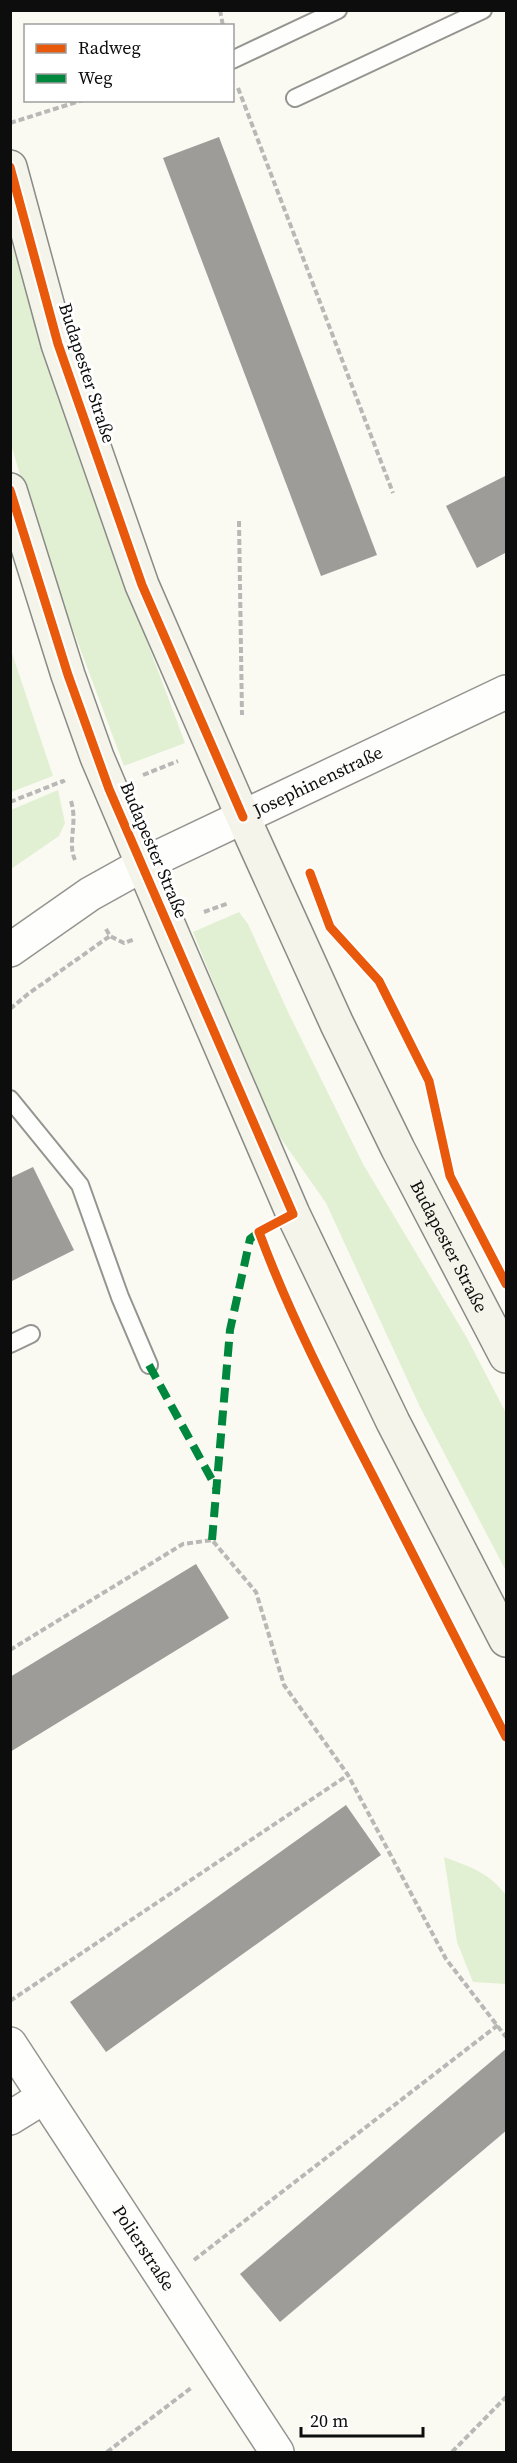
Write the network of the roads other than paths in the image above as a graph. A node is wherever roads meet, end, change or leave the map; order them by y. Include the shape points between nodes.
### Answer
1 (338, 10) edge
2 (483, 10) edge
3 (234, 59) edge
4 (295, 98) dead end
5 (10, 167) edge
6 (10, 490) edge
7 (507, 692) edge
8 (243, 817) junction
9 (144, 864) junction
10 (10, 950) edge
11 (10, 1099) edge
12 (31, 1334) dead end
13 (10, 1344) edge
14 (507, 1356) edge
15 (149, 1365) dead end
16 (507, 1640) edge
17 (10, 2044) edge
18 (44, 2097) junction
19 (10, 2118) edge
20 (277, 2452) edge

1 - 3 lane
2 - 4 lane
5 - 8 main road, Budapester Straße via 58,344 142,585
6 - 9 main road, Budapester Straße via 93,747
7 - 8 street, Josephinenstraße
8 - 9 street, Josephinenstraße
8 - 14 main road, Budapester Straße via 378,1107
9 - 10 street, Josephinenstraße via 90,894
9 - 16 main road, Budapester Straße via 293,1214 393,1422
11 - 15 lane via 80,1185
12 - 13 lane
17 - 18 street, Polierstraße
18 - 19 street
18 - 20 street, Polierstraße

